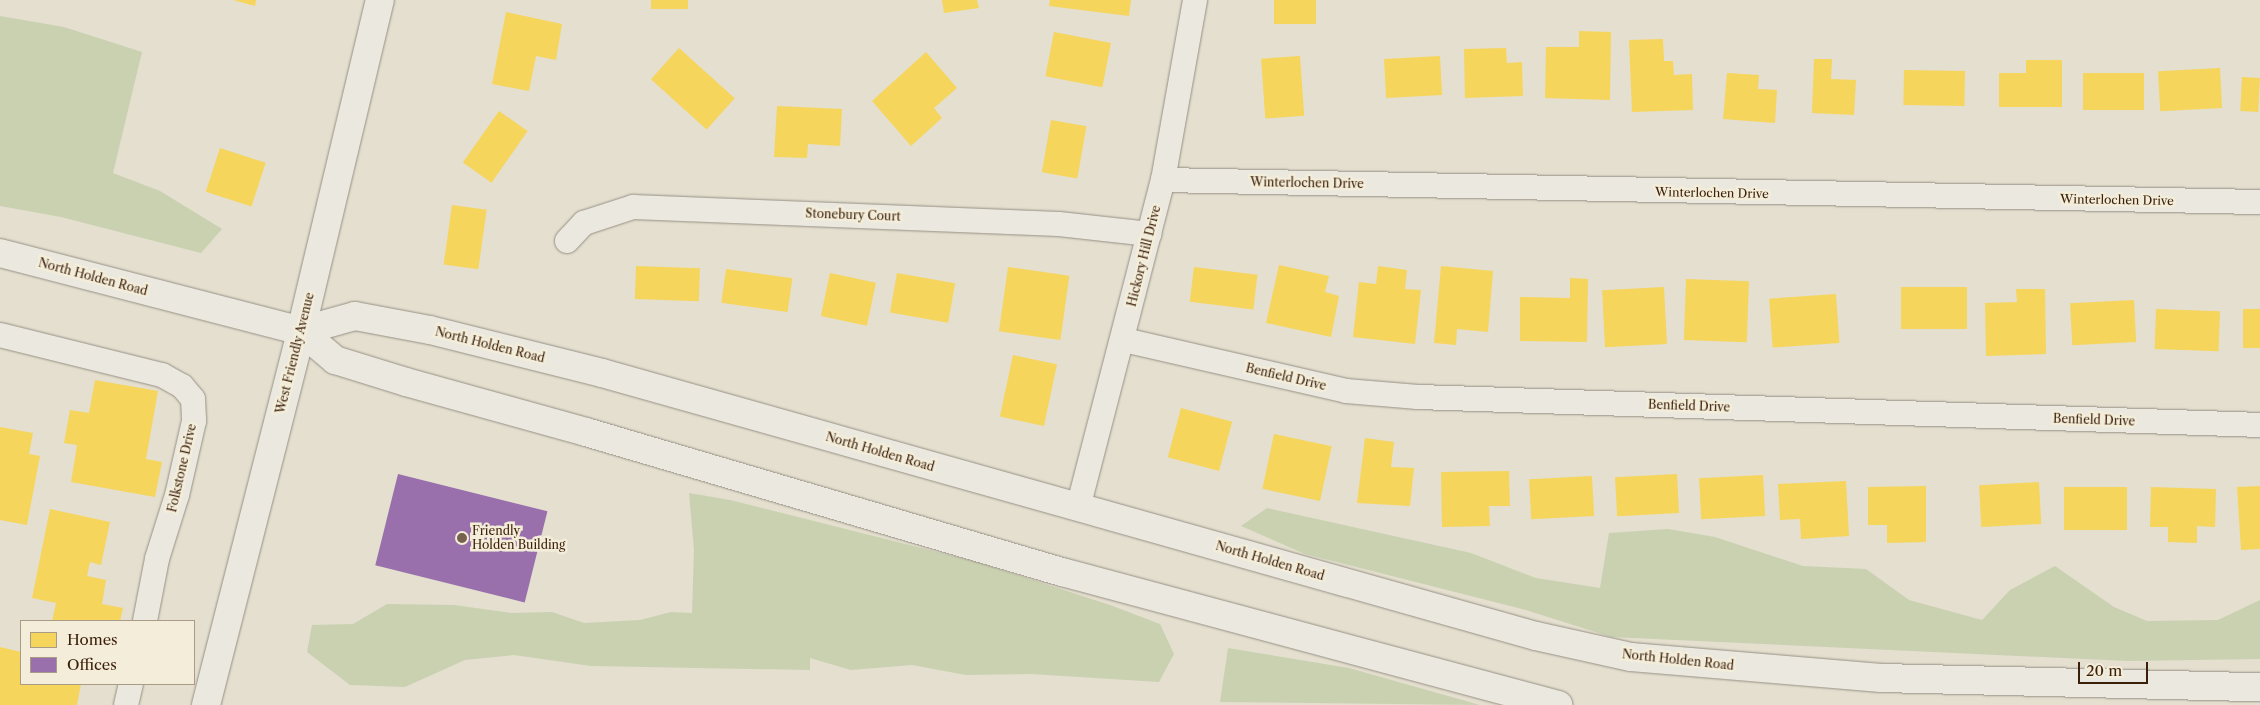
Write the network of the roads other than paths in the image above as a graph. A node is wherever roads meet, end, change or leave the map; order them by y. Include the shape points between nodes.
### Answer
1 (380, 0) edge
2 (1195, 0) edge
3 (1164, 180) junction
4 (2260, 202) edge
5 (1149, 234) junction
6 (566, 241) dead end
7 (0, 254) edge
8 (301, 331) junction
9 (0, 335) edge
10 (1124, 340) junction
11 (2260, 425) edge
12 (1078, 508) junction
13 (146, 620) edge
14 (131, 685) edge
15 (2260, 687) edge
16 (126, 705) edge
17 (206, 705) edge
18 (1558, 705) edge

1 - 8 main road, West Friendly Avenue
2 - 3 street, Hickory Hill Drive
3 - 4 street, Winterlochen Drive
3 - 5 street, Hickory Hill Drive
5 - 6 street, Stonebury Court via 1022,222 633,207 584,223
5 - 10 street, Hickory Hill Drive
7 - 8 main road, North Holden Road
8 - 12 main road, North Holden Road via 355,316 430,330 602,373
8 - 17 main road, West Friendly Avenue
8 - 18 main road, North Holden Road via 335,360 406,382 1062,572
9 - 13 street, Folkstone Drive via 162,375 182,386 193,399 194,421 158,559
10 - 11 street, Benfield Drive via 1346,391 1418,397
10 - 12 street, Hickory Hill Drive
12 - 15 main road, North Holden Road via 1536,636 1631,657 1881,678
14 - 16 street

